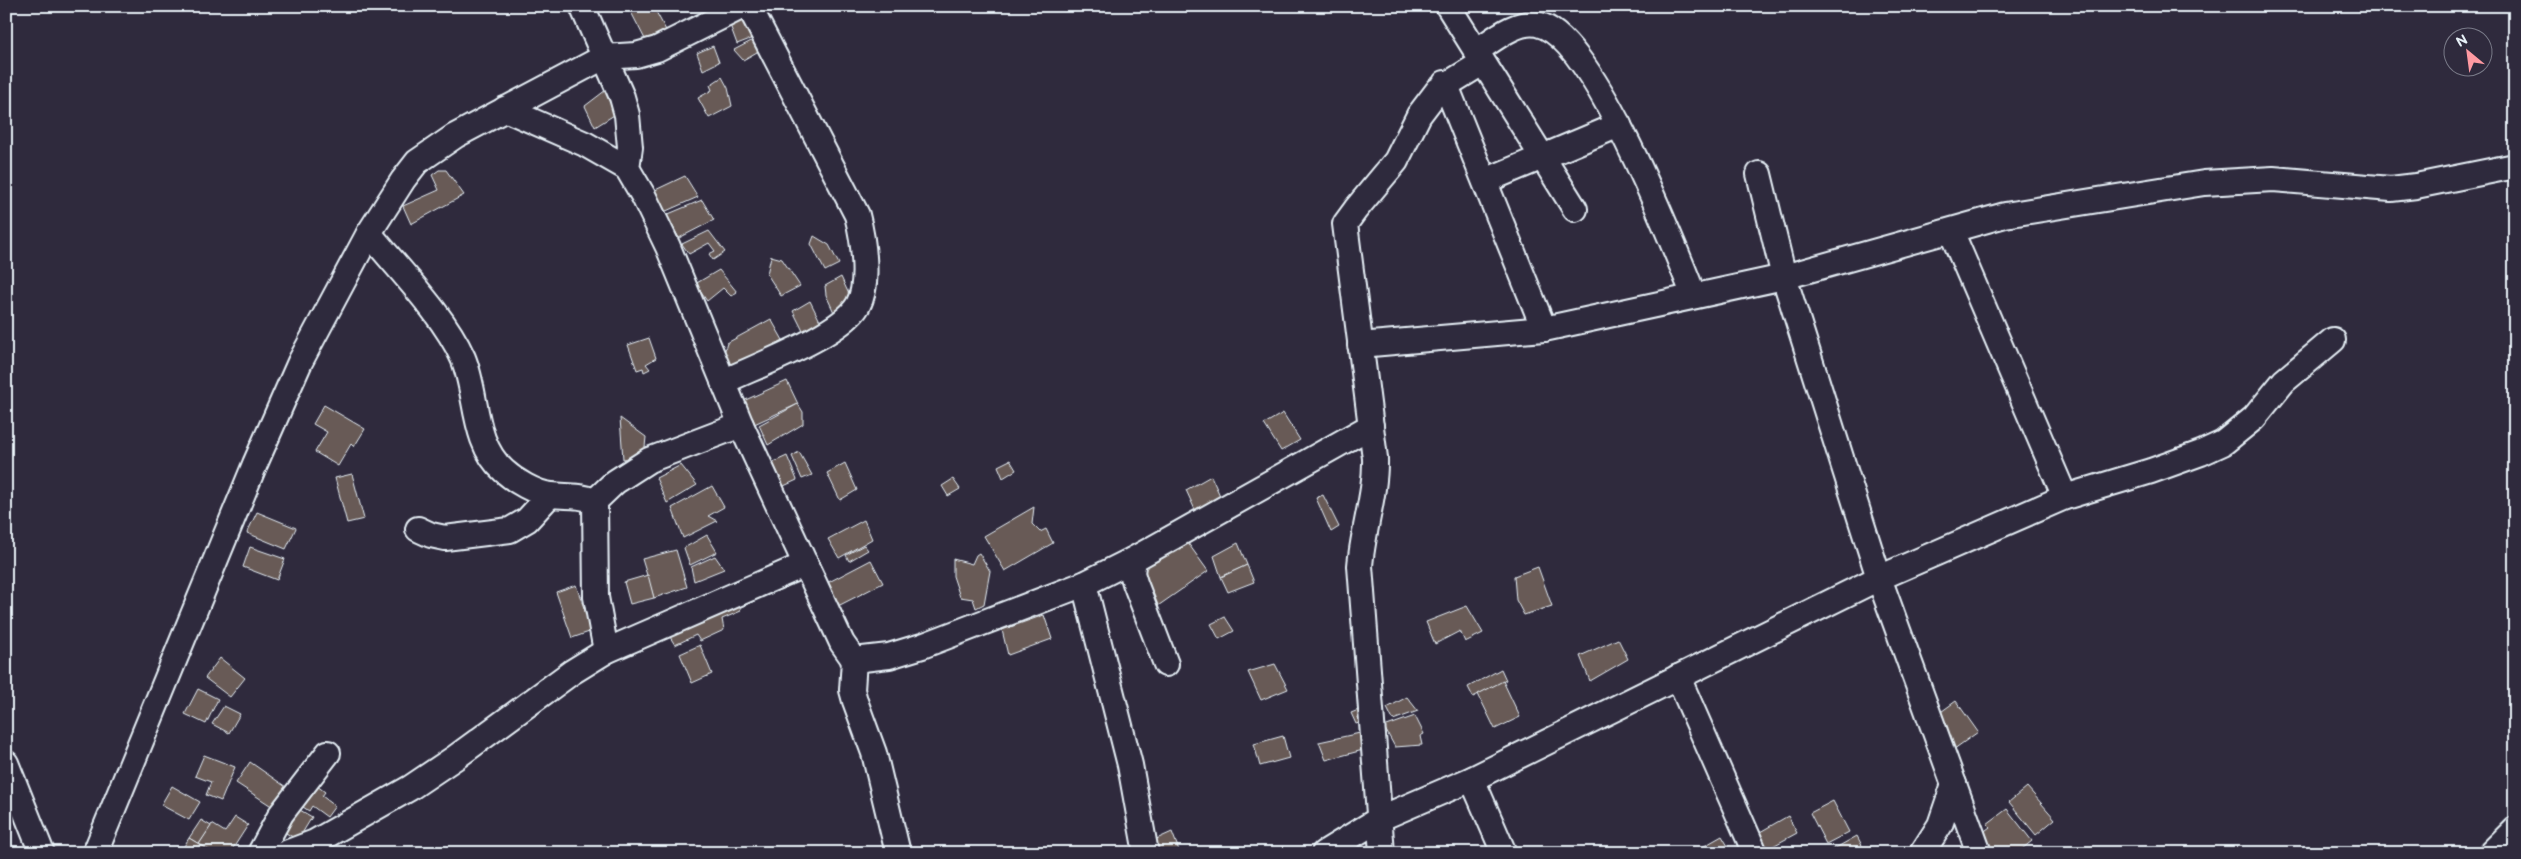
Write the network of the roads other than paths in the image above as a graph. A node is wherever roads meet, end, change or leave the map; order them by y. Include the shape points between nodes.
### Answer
1 (582, 6) edge
2 (743, 6) edge
3 (749, 6) edge
4 (1448, 6) edge
5 (604, 56) junction
6 (1479, 57) junction
7 (1445, 83) junction
8 (505, 109) junction
9 (1619, 125) junction
10 (1542, 157) junction
11 (2515, 166) edge
12 (627, 168) junction
13 (1759, 174) dead end
14 (1485, 181) junction
15 (1575, 209) dead end
16 (1951, 231) junction
17 (369, 233) junction
18 (1784, 277) junction
19 (1694, 296) junction
20 (1544, 329) junction
21 (2333, 340) dead end
22 (1360, 345) junction
23 (723, 382) junction
24 (741, 425) junction
25 (1371, 426) junction
26 (550, 495) junction
27 (2065, 497) junction
28 (595, 501) junction
29 (418, 529) dead end
30 (1134, 559) junction
31 (806, 564) junction
32 (1879, 578) junction
33 (1084, 584) junction
34 (606, 650) junction
35 (854, 660) junction
36 (1166, 664) dead end
37 (1678, 677) junction
38 (328, 752) dead end
39 (6, 763) edge
40 (1472, 779) junction
41 (1954, 784) junction
42 (1381, 818) junction
43 (2515, 829) edge
44 (42, 853) edge
45 (95, 853) edge
46 (260, 853) edge
47 (286, 853) edge
48 (898, 853) edge
49 (1146, 853) edge
50 (1324, 853) edge
51 (1382, 853) edge
52 (1504, 853) edge
53 (1755, 853) edge
54 (1922, 853) edge
55 (1979, 853) edge
56 (2491, 853) edge

1 - 5 street
2 - 5 street via 657,49 636,55
3 - 23 street via 857,215 863,238 863,286 859,303 840,324
4 - 6 street
5 - 8 street
5 - 12 street via 627,115 630,147
6 - 7 street
6 - 9 street via 1523,24 1549,29 1576,57
6 - 10 street
7 - 14 street
7 - 22 street via 1419,115 1396,161 1346,224
8 - 12 street via 585,144
8 - 17 street via 455,136 417,162
9 - 10 street
9 - 19 street via 1649,184
10 - 14 street
10 - 15 street
11 - 16 street via 2391,188 2273,179 2204,182 2005,215
12 - 23 street via 668,247
13 - 18 street
14 - 20 street
16 - 18 street
16 - 27 street
17 - 26 street via 433,309 463,357 482,438 494,461 517,481
17 - 45 street via 293,379
18 - 19 street
18 - 32 street
19 - 20 street
20 - 22 street
21 - 27 street via 2284,381 2254,418 2223,443 2151,471
22 - 25 street
23 - 24 street
24 - 28 street via 649,460 615,482
24 - 31 street
25 - 30 street
25 - 42 street via 1375,478 1362,538 1360,566
26 - 28 street via 574,494
26 - 29 street via 526,520 510,530 445,538 431,536
27 - 32 street
28 - 34 street via 596,597
30 - 33 street
30 - 36 street via 1132,573 1135,583
31 - 34 street
31 - 35 street via 842,643
32 - 37 street
32 - 41 street
33 - 35 street via 922,646 890,656
33 - 49 street via 1130,764
34 - 47 street via 410,788 314,842
35 - 48 street via 852,690 874,753
37 - 40 street
37 - 53 street
38 - 46 street via 281,814
39 - 44 street
40 - 42 street
40 - 52 street
41 - 54 street via 1940,825
41 - 55 street
42 - 50 street
42 - 51 street
43 - 56 street

